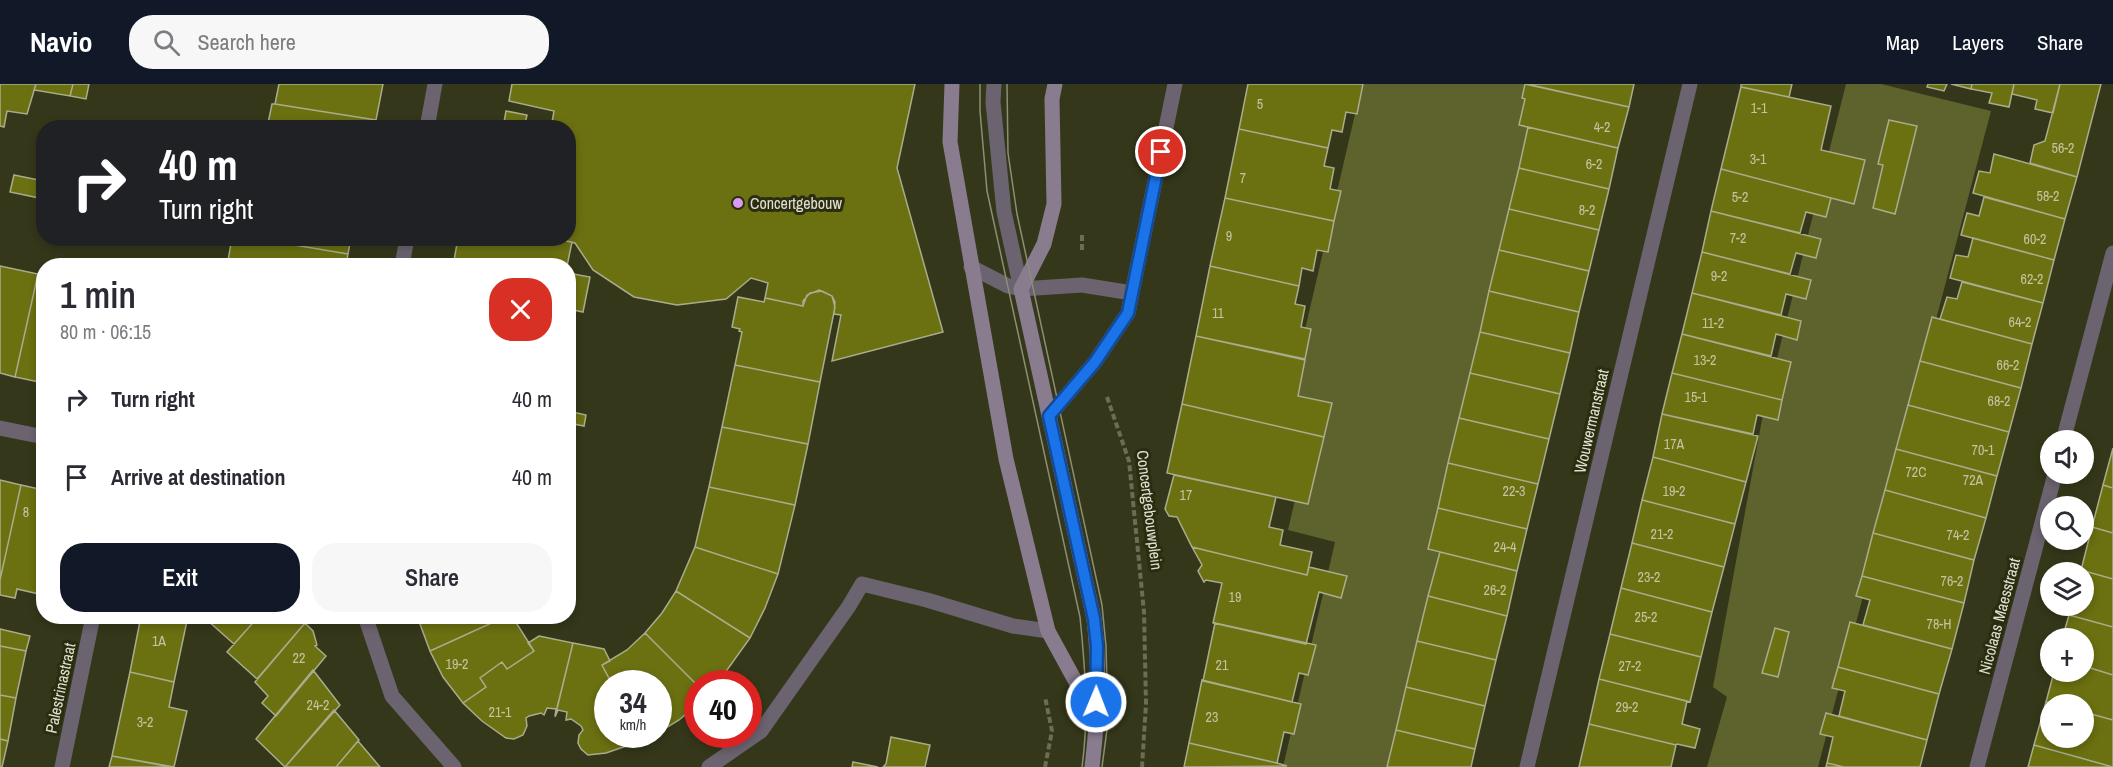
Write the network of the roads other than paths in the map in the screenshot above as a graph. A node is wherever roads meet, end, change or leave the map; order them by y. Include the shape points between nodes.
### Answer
1 (435, 84) edge
2 (952, 84) edge
3 (994, 84) edge
4 (1055, 84) edge
5 (1175, 84) edge
6 (1690, 84) edge
7 (428, 120) edge
8 (2113, 254) edge
9 (971, 267) junction
10 (1021, 289) junction
11 (1132, 293) junction
12 (1049, 416) junction
13 (0, 428) edge
14 (2066, 430) edge
15 (36, 435) edge
16 (2052, 484) edge
17 (91, 624) edge
18 (369, 624) edge
19 (1048, 632) junction
20 (1097, 722) junction
21 (62, 767) edge
22 (454, 767) edge
23 (709, 767) edge
24 (1092, 767) edge
25 (1527, 767) edge
26 (1977, 767) edge

1 - 7 street
2 - 9 street via 950,142
3 - 10 street via 1004,212
4 - 10 street via 1054,204 1044,244
5 - 11 street
6 - 25 street, Wouwermanstraat
8 - 14 street
9 - 10 street
9 - 19 street via 1006,459
10 - 11 street via 1083,285
10 - 12 street
11 - 12 street via 1128,313 1095,362
12 - 20 street via 1094,619
13 - 15 street
16 - 26 street, Nicolaas Maesstraat
17 - 21 street, Palestrinastraat
18 - 22 street via 392,696
19 - 20 street
19 - 23 street via 862,584 761,731
20 - 24 street

